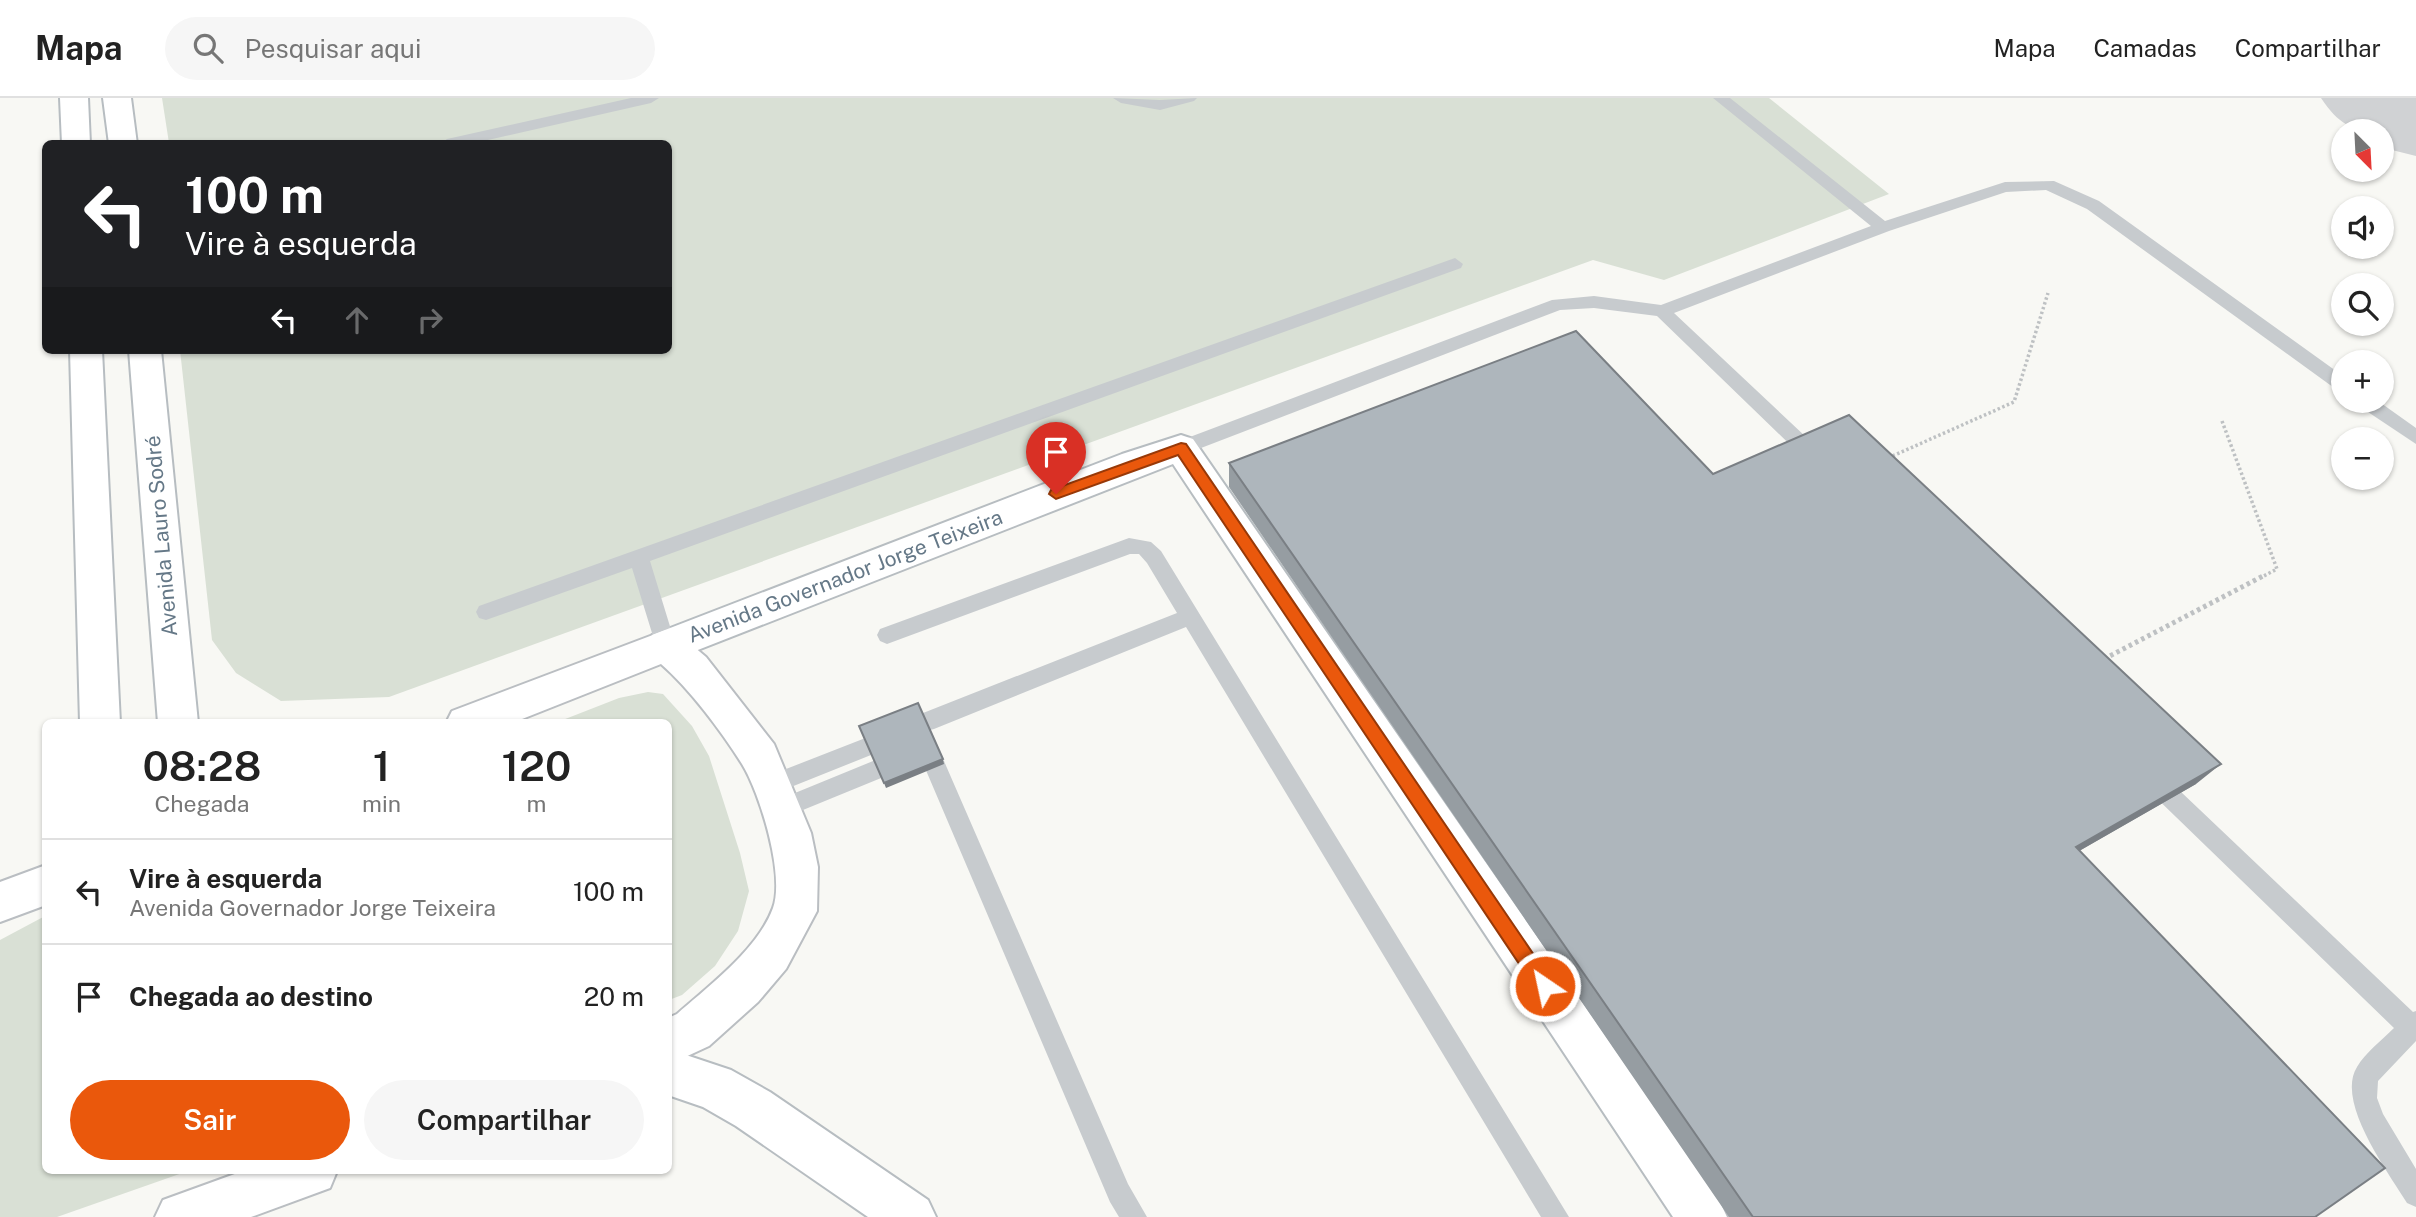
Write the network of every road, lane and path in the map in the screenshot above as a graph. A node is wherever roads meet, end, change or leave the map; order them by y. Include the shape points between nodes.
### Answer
1 (74, 98) edge
2 (117, 98) edge
3 (651, 98) edge
4 (1121, 98) edge
5 (1189, 98) edge
6 (1721, 98) edge
7 (76, 140) edge
8 (122, 140) edge
9 (465, 140) edge
10 (1883, 228) junction
11 (1455, 264) dead end
12 (2048, 293) dead end
13 (1662, 311) junction
14 (86, 354) edge
15 (145, 354) edge
16 (2331, 376) edge
17 (2382, 413) edge
18 (2222, 421) dead end
19 (2416, 437) edge
20 (1181, 448) junction
21 (1877, 463) edge
22 (1834, 475) edge
23 (639, 556) junction
24 (486, 612) dead end
25 (1190, 617) junction
26 (887, 635) dead end
27 (666, 646) junction
28 (2103, 659) edge
29 (100, 719) edge
30 (178, 719) edge
31 (476, 719) edge
32 (926, 722) edge
33 (867, 746) edge
34 (2138, 766) edge
35 (936, 768) edge
36 (878, 769) edge
37 (776, 797) junction
38 (42, 886) edge
39 (0, 902) edge
40 (2413, 1025) edge
41 (672, 1040) edge
42 (672, 1073) edge
43 (305, 1174) edge
44 (2416, 1194) edge
45 (195, 1214) edge
46 (911, 1217) edge
47 (1134, 1217) edge
48 (1556, 1217) edge
49 (1702, 1217) edge

1 - 7 street
2 - 8 street
3 - 9 lane
4 - 5 lane via 1160,105
6 - 10 lane
10 - 13 lane
10 - 16 lane via 2005,187 2048,186 2093,205
11 - 23 lane
12 - 21 path via 2014,402
13 - 20 lane via 1594,302 1558,304
13 - 22 lane
14 - 29 street
15 - 30 street, Avenida Lauro Sodré
17 - 19 lane
18 - 28 path via 2277,569
20 - 27 street, Avenida Governador Jorge Teixeira
20 - 49 street
23 - 24 lane
23 - 27 lane
25 - 26 lane via 1154,557 1144,547 1129,546
25 - 32 lane
25 - 48 lane
27 - 31 street, Avenida Governador Jorge Teixeira
27 - 37 street via 692,668 760,756
33 - 37 lane
34 - 40 lane
35 - 47 lane via 1118,1193
36 - 37 lane
37 - 41 street via 797,867 794,911 770,954 742,987 692,1030
38 - 39 street
40 - 44 lane via 2366,1075 2364,1098 2374,1124
42 - 46 street via 714,1087 753,1109
43 - 45 street

